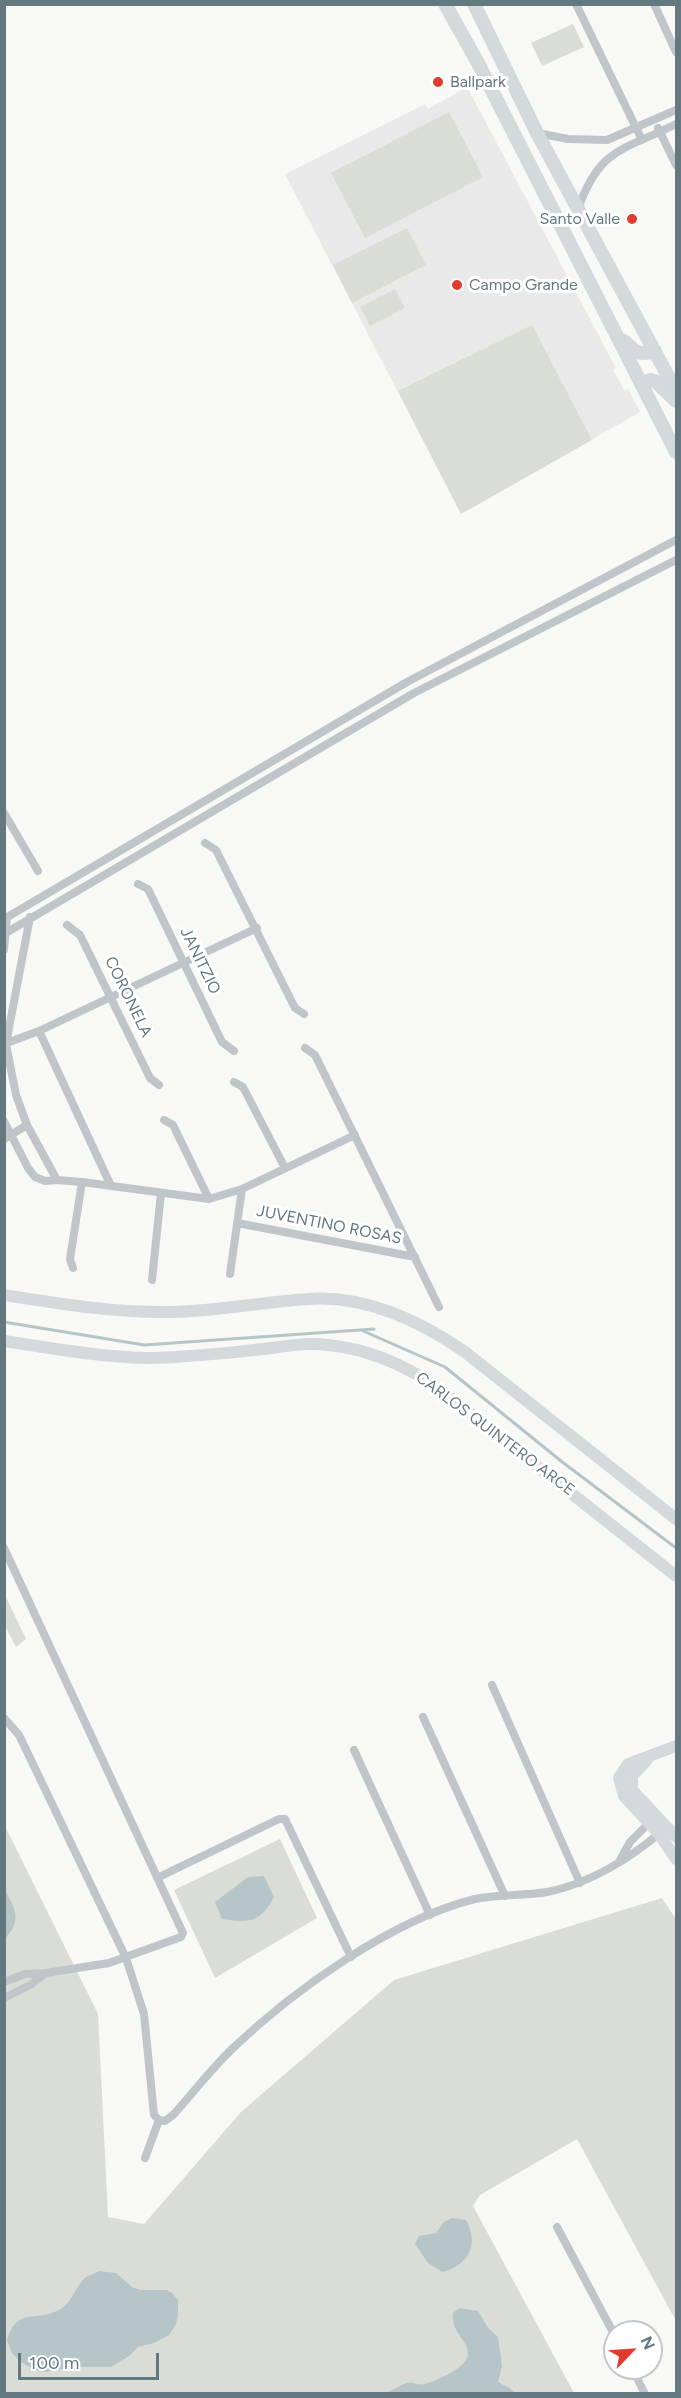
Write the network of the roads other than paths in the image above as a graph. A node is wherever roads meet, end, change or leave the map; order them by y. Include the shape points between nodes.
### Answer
1 (445, 4) edge
2 (474, 4) edge
3 (576, 4) edge
4 (654, 4) edge
5 (676, 52) edge
6 (478, 63) junction
7 (506, 72) junction
8 (676, 110) edge
9 (655, 120) junction
10 (676, 124) edge
11 (636, 129) junction
12 (661, 132) junction
13 (537, 133) junction
14 (607, 140) junction
15 (642, 140) junction
16 (614, 153) junction
17 (676, 165) edge
18 (578, 210) junction
19 (616, 334) junction
20 (655, 351) junction
21 (642, 384) junction
22 (676, 391) edge
23 (676, 401) edge
24 (676, 452) edge
25 (676, 540) edge
26 (676, 560) edge
27 (557, 602) junction
28 (564, 617) junction
29 (407, 682) junction
30 (414, 693) junction
31 (250, 773) junction
32 (258, 785) junction
33 (4, 813) edge
34 (205, 843) dead end
35 (38, 871) dead end
36 (138, 884) dead end
37 (27, 905) junction
38 (6, 918) edge
39 (30, 920) junction
40 (67, 925) dead end
41 (257, 928) junction
42 (6, 933) edge
43 (4, 950) edge
44 (184, 962) junction
45 (111, 997) junction
46 (304, 1014) dead end
47 (39, 1031) junction
48 (5, 1044) edge
49 (305, 1048) dead end
50 (234, 1051) dead end
51 (234, 1082) dead end
52 (159, 1085) dead end
53 (164, 1120) dead end
54 (4, 1121) edge
55 (27, 1125) junction
56 (8, 1136) edge
57 (355, 1136) junction
58 (285, 1168) junction
59 (57, 1180) junction
60 (82, 1182) junction
61 (111, 1186) junction
62 (242, 1189) junction
63 (161, 1193) junction
64 (208, 1199) junction
65 (237, 1223) junction
66 (416, 1257) junction
67 (73, 1268) dead end
68 (230, 1274) dead end
69 (152, 1280) dead end
70 (4, 1295) edge
71 (439, 1307) dead end
72 (4, 1341) edge
73 (676, 1519) edge
74 (4, 1548) edge
75 (676, 1576) edge
76 (492, 1685) dead end
77 (4, 1718) edge
78 (423, 1718) dead end
79 (676, 1746) edge
80 (354, 1750) dead end
81 (651, 1757) junction
82 (653, 1819) junction
83 (664, 1830) junction
84 (676, 1837) edge
85 (676, 1859) edge
86 (620, 1860) junction
87 (157, 1878) junction
88 (580, 1883) junction
89 (505, 1896) junction
90 (430, 1915) junction
91 (351, 1957) junction
92 (126, 1958) junction
93 (46, 1973) junction
94 (4, 1982) edge
95 (4, 1998) edge
96 (159, 2120) junction
97 (145, 2158) dead end
98 (557, 2227) dead end
99 (606, 2320) edge
100 (638, 2380) edge
101 (645, 2394) edge

1 - 6 main road
2 - 7 main road
3 - 11 street
4 - 5 street
6 - 7 main road via 492,74
6 - 19 main road
7 - 13 main road
8 - 9 street
9 - 11 street
9 - 12 street
10 - 12 street
11 - 14 street
11 - 15 street
12 - 15 street
12 - 17 street
13 - 14 street
13 - 18 main road
14 - 16 street
15 - 16 street
16 - 18 street via 592,175
18 - 20 main road
19 - 20 main road via 638,354
19 - 21 main road
20 - 22 main road
21 - 23 main road via 655,381
21 - 24 main road
25 - 27 street
26 - 28 street
27 - 28 street
27 - 29 street
28 - 30 street
29 - 30 street
29 - 31 street
30 - 32 street
31 - 32 street
31 - 37 street
32 - 39 street
33 - 35 street
34 - 41 street via 216,850
36 - 44 street, JANITZIO via 148,889
37 - 38 street
37 - 39 street
38 - 42 street
39 - 42 street
39 - 48 street
40 - 45 street, CORONELA via 80,935
41 - 44 street
41 - 46 street via 295,1008
42 - 43 street
44 - 45 street
44 - 50 street, JANITZIO via 222,1042
45 - 47 street
45 - 52 street, CORONELA via 150,1078
47 - 48 street
47 - 61 street
48 - 55 street
49 - 57 street via 315,1055
51 - 58 street via 243,1087
53 - 64 street via 173,1125
54 - 56 street
55 - 56 street
55 - 59 street
56 - 59 street via 34,1177
57 - 58 street
57 - 66 street
58 - 62 street
59 - 60 street
60 - 61 street
60 - 67 street via 70,1259
61 - 63 street
62 - 64 street
62 - 65 street
63 - 64 street
63 - 69 street
65 - 66 street, JUVENTINO ROSAS
65 - 68 street
66 - 71 street
70 - 73 main road via 145,1313 310,1299 352,1302 392,1313 430,1329 465,1352
72 - 75 main road, CARLOS QUINTERO ARCE via 144,1358 312,1344 378,1355 438,1388
74 - 87 street
76 - 88 street
77 - 92 street via 19,1736
78 - 89 street
79 - 81 main road
80 - 90 street
81 - 82 main road via 636,1769 630,1783
81 - 82 main road via 628,1764 619,1778 624,1796
82 - 83 main road
82 - 86 street via 630,1842
83 - 84 main road
83 - 85 main road
83 - 86 street
86 - 88 street
87 - 91 street via 285,1819
87 - 92 street via 183,1935
88 - 89 street via 548,1892
89 - 90 street via 475,1899
90 - 91 street via 385,1935
91 - 96 street via 286,2002 231,2049 173,2115
92 - 93 street
92 - 96 street via 144,2014 154,2115
93 - 94 street via 25,1974
93 - 95 street
96 - 97 street
98 - 99 street
100 - 101 street

